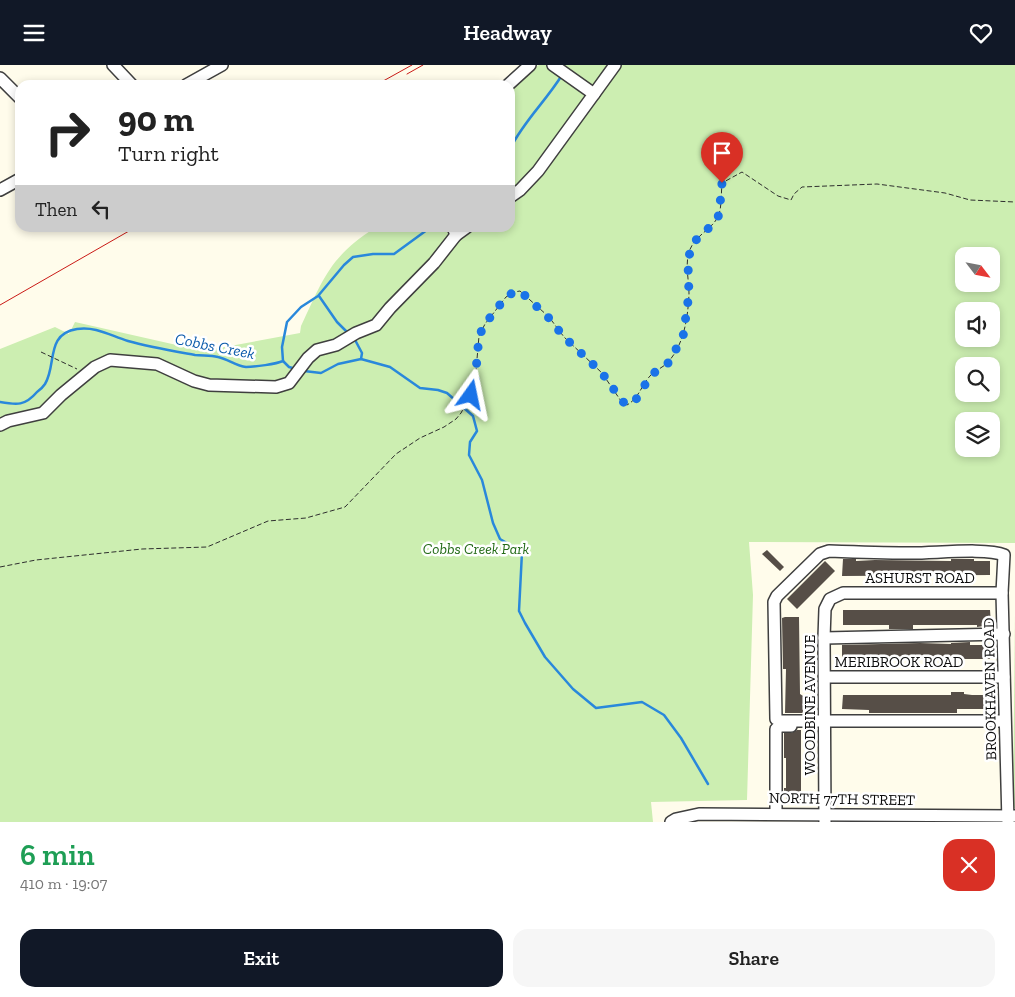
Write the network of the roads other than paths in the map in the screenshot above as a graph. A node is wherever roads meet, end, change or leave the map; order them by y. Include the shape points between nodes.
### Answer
1 (113, 65) edge
2 (222, 65) edge
3 (530, 65) edge
4 (553, 65) edge
5 (615, 65) edge
6 (0, 78) edge
7 (127, 80) edge
8 (195, 80) edge
9 (514, 80) edge
10 (15, 93) edge
11 (594, 94) junction
12 (15, 182) edge
13 (0, 190) edge
14 (515, 194) edge
15 (453, 232) edge
16 (0, 425) edge
17 (1002, 593) junction
18 (838, 595) joint
19 (1004, 634) junction
20 (824, 638) junction
21 (825, 677) junction
22 (1004, 677) junction
23 (1005, 721) junction
24 (825, 723) junction
25 (776, 814) junction
26 (699, 818) edge
27 (741, 818) edge
28 (825, 818) edge
29 (1010, 818) edge
30 (671, 822) edge

1 - 7 street
2 - 8 street
3 - 9 street
4 - 11 street
5 - 11 street
6 - 10 street
11 - 14 street via 538,171
12 - 13 street
15 - 16 street via 434,263 376,325 336,345 317,350 289,383 276,387 209,385 157,364 110,360 86,374 43,413
17 - 18 street, ASHURST ROAD
17 - 19 street, BROOKHAVEN ROAD
17 - 24 street, BROOKHAVEN ROAD via 1004,555 998,552 829,551 820,554 774,602 776,719
18 - 20 street, WOODBINE AVENUE via 830,599 825,609
19 - 20 street
19 - 22 street, BROOKHAVEN ROAD
20 - 21 street, WOODBINE AVENUE
21 - 22 street, MERIBROOK ROAD
21 - 24 street, WOODBINE AVENUE
22 - 23 street, BROOKHAVEN ROAD
23 - 24 street
23 - 29 street, BROOKHAVEN ROAD
24 - 25 street via 776,727
24 - 28 street, WOODBINE AVENUE
25 - 27 street, NORTH 77TH STREET
25 - 28 street, NORTH 77TH STREET
26 - 27 street, NORTH 77TH STREET
26 - 30 street, NORTH 77TH STREET
28 - 29 street, NORTH 77TH STREET

